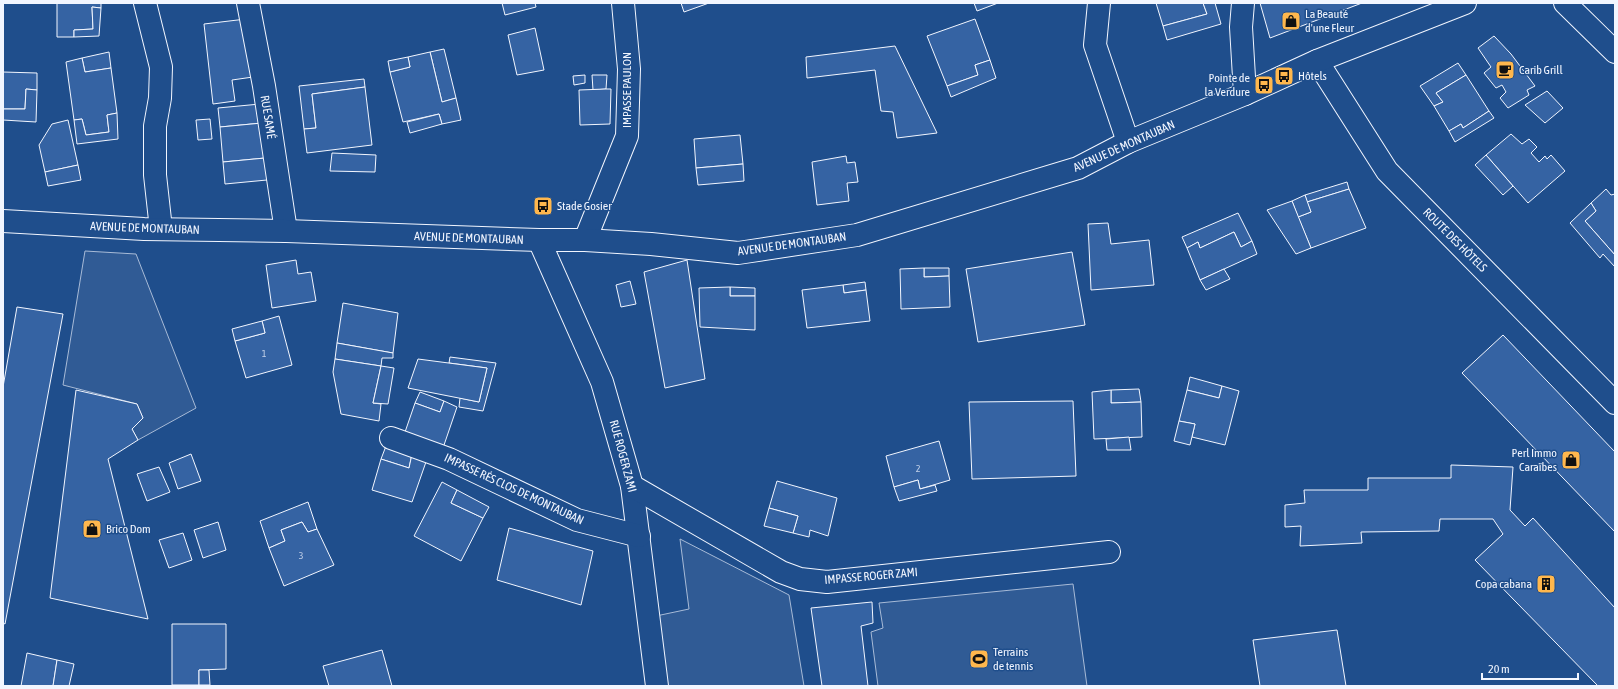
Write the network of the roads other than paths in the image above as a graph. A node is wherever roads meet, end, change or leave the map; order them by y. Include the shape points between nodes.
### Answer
1 (146, 3) edge
2 (248, 3) edge
3 (623, 3) edge
4 (1099, 3) edge
5 (1243, 3) edge
6 (1465, 3) edge
7 (1565, 3) edge
8 (1615, 52) edge
9 (1317, 61) junction
10 (1245, 94) junction
11 (1128, 142) junction
12 (3, 221) edge
13 (161, 229) junction
14 (286, 231) junction
15 (539, 240) junction
16 (585, 240) junction
17 (1615, 403) edge
18 (391, 438) dead end
19 (632, 486) junction
20 (639, 536) junction
21 (1109, 552) dead end
22 (657, 686) edge

1 - 13 street via 161,67 160,98 155,126 155,175
2 - 14 street, RUE SAMÉ via 264,86
3 - 16 street, IMPASSE PAULON via 629,69 627,136
4 - 11 street via 1095,45
5 - 10 street via 1241,27
6 - 9 street, AVENUE DE MONTAUBAN
7 - 8 street
9 - 10 street, AVENUE DE MONTAUBAN
9 - 17 street, ROUTE DES HÔTELS via 1387,171
10 - 11 street, AVENUE DE MONTAUBAN
11 - 16 street, AVENUE DE MONTAUBAN via 1078,168 856,235 738,253
12 - 13 street, AVENUE DE MONTAUBAN
13 - 14 street, AVENUE DE MONTAUBAN
14 - 15 street, AVENUE DE MONTAUBAN
15 - 16 street, AVENUE DE MONTAUBAN
15 - 19 street, RUE ROGER ZAMI via 602,382
18 - 20 street, IMPASSE RÉS CLOS DE MONTAUBAN via 449,458 577,520
19 - 20 street, RUE ROGER ZAMI
19 - 21 street, IMPASSE ROGER ZAMI via 781,572 800,579 827,582
20 - 22 street, RUE ROGER ZAMI

